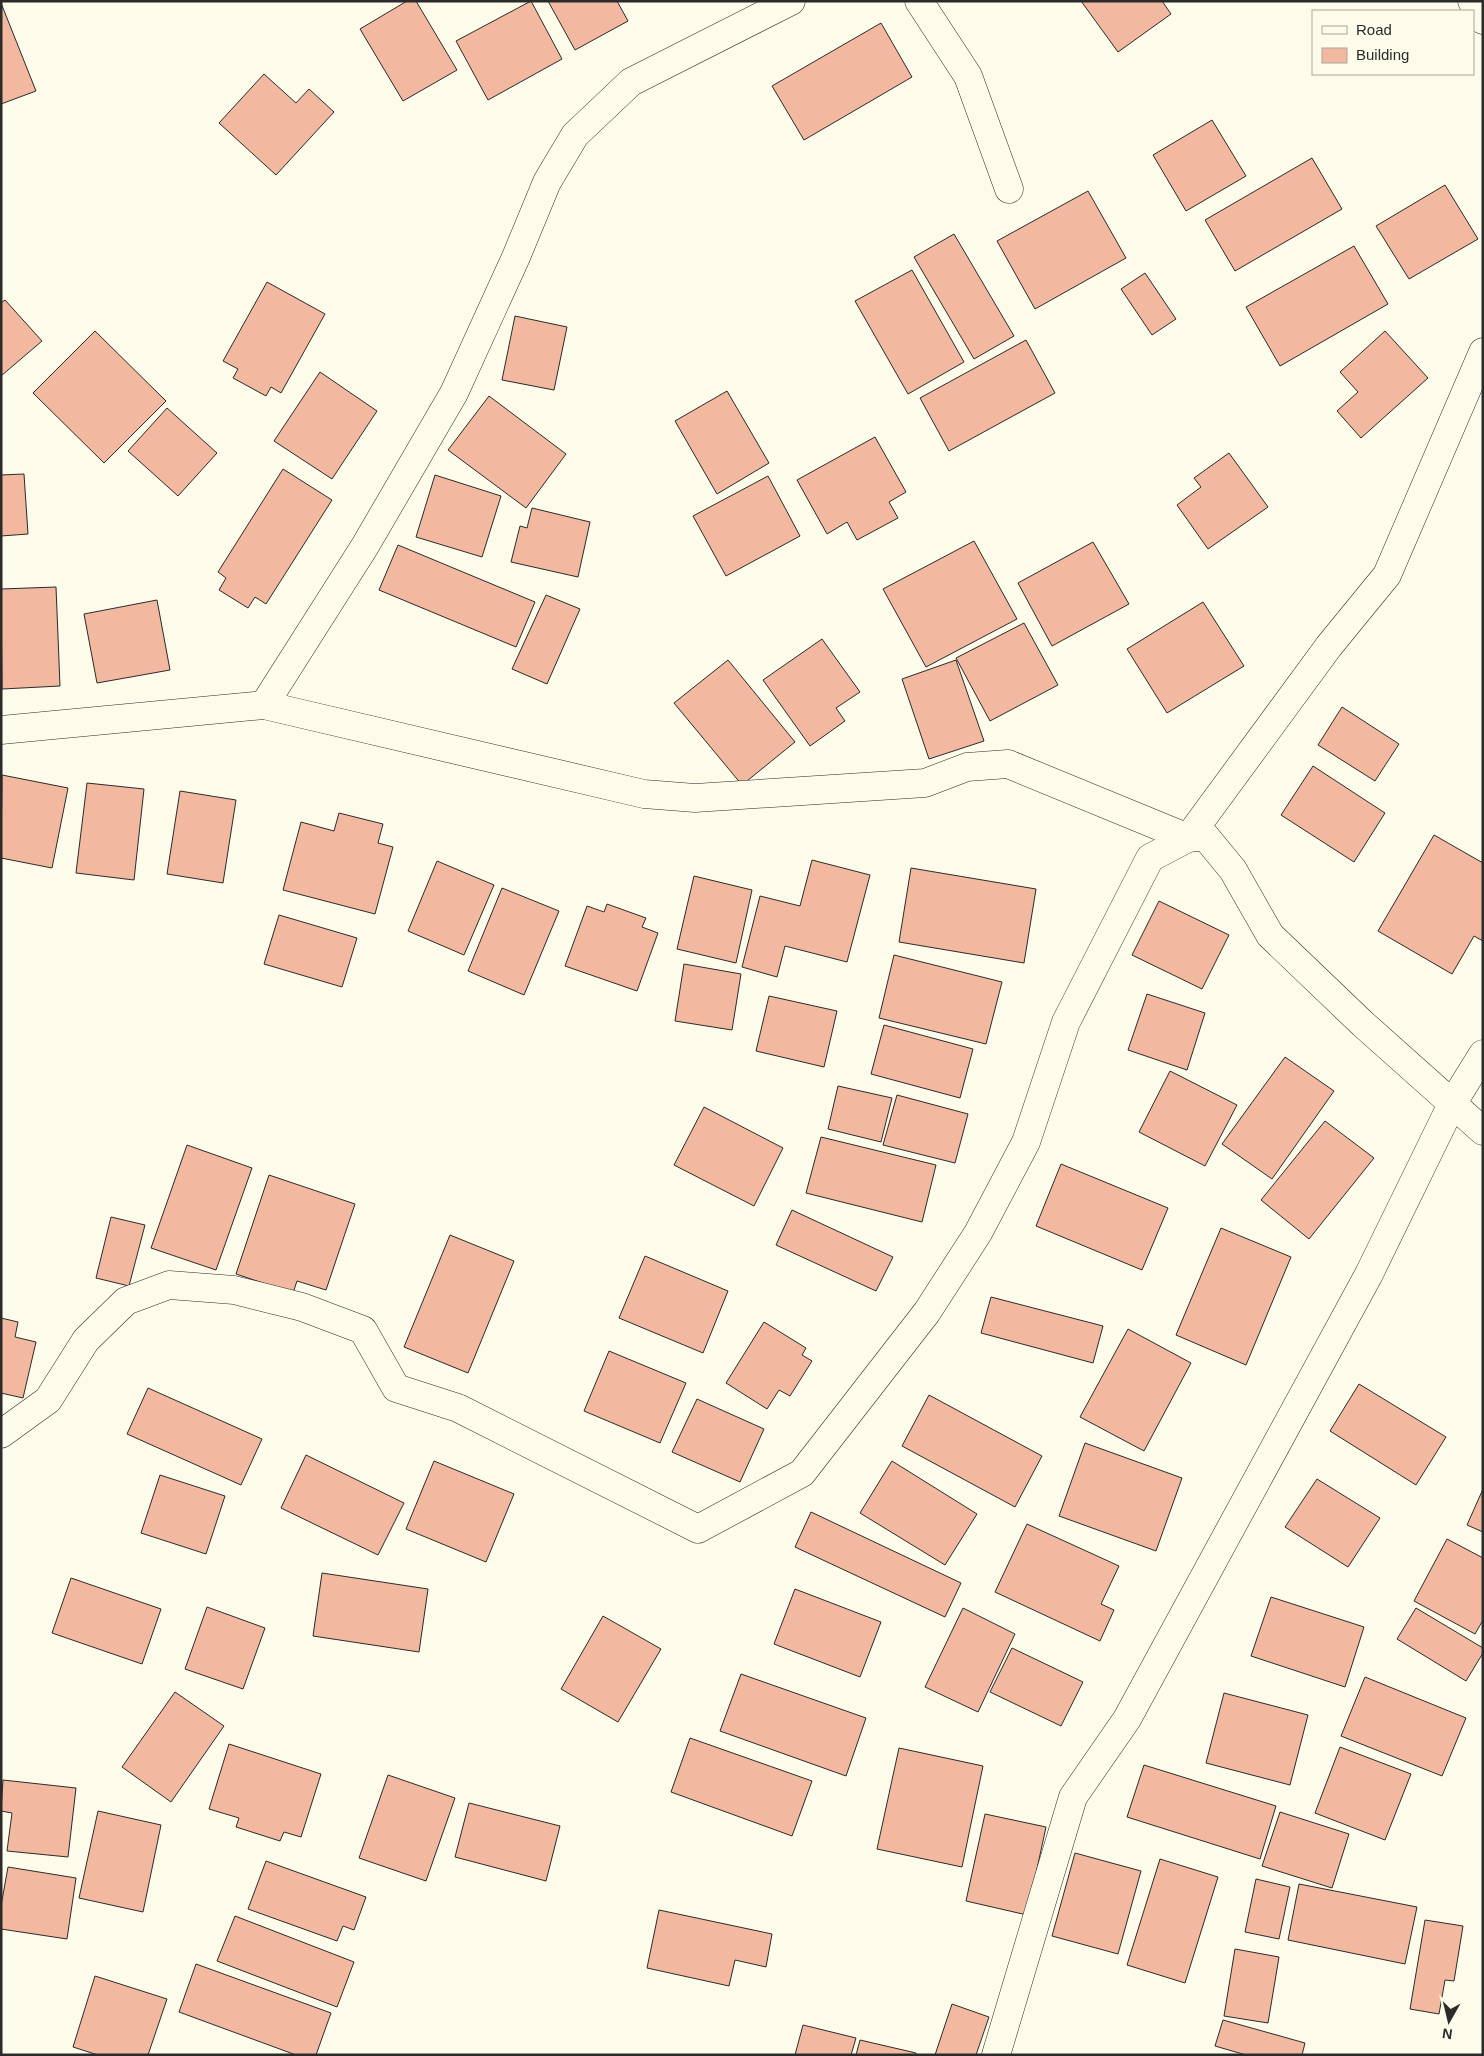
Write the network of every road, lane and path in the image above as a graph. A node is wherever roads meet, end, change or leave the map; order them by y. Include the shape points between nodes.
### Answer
1 (790, 1) edge
2 (919, 1) edge
3 (1472, 1) edge
4 (1483, 20) edge
5 (1009, 189) dead end
6 (1483, 352) edge
7 (264, 705) junction
8 (1, 730) edge
9 (1188, 838) junction
10 (1483, 1054) edge
11 (1452, 1104) junction
12 (1483, 1131) edge
13 (1, 1434) edge
14 (996, 2055) edge

1 - 7 street via 631,82 575,135 547,182 454,393 365,546
2 - 5 street via 968,76
3 - 4 street
6 - 9 street via 1387,574 1329,646
7 - 8 street
7 - 9 street via 644,794 678,797 925,783 968,767 1008,764
9 - 11 street via 1205,836 1233,870 1270,935
9 - 13 street via 1150,858 1066,1022 1026,1142 978,1234 927,1312 802,1473 698,1529 458,1408 396,1388 363,1330 302,1307 234,1290 169,1285 126,1302 86,1340 48,1400
10 - 11 street
11 - 12 street
11 - 14 street via 1369,1274 1132,1710 1073,1797

